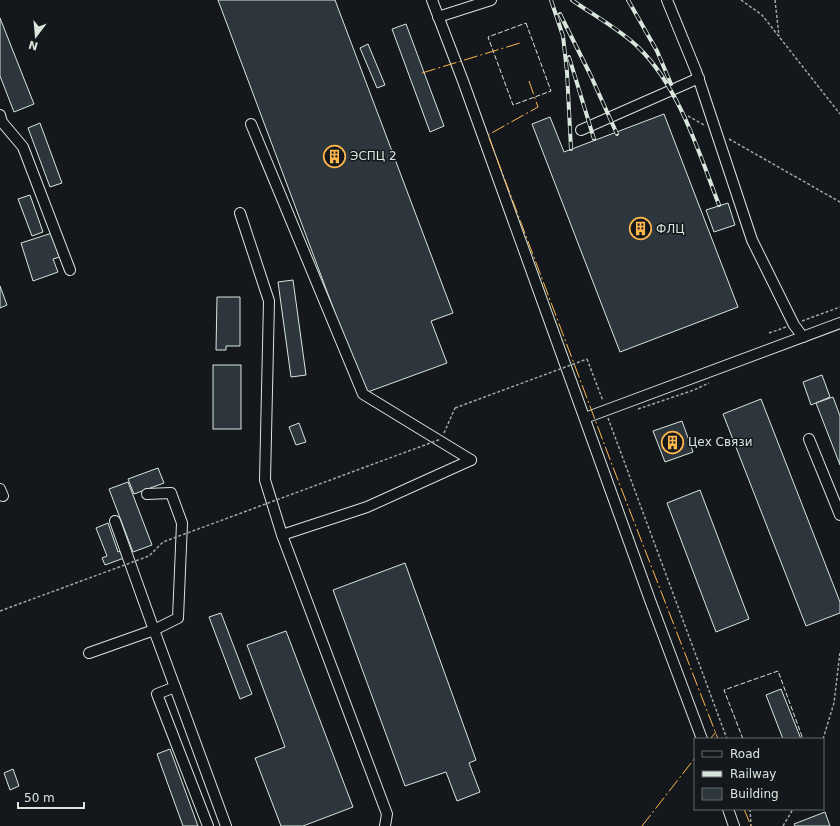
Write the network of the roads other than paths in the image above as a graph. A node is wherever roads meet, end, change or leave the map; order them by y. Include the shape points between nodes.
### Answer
1 (432, 0) edge
2 (491, 0) edge
3 (667, 0) edge
4 (438, 17) junction
5 (698, 78) junction
6 (0, 115) edge
7 (251, 124) dead end
8 (581, 130) dead end
9 (240, 213) dead end
10 (70, 270) dead end
11 (840, 323) edge
12 (804, 337) junction
13 (585, 418) junction
14 (809, 439) dead end
15 (147, 494) dead end
16 (840, 515) edge
17 (115, 521) dead end
18 (282, 535) junction
19 (154, 630) junction
20 (89, 653) dead end
21 (175, 687) junction
22 (702, 738) edge
23 (728, 810) edge
24 (208, 826) edge
25 (226, 826) edge
26 (385, 826) edge
27 (734, 826) edge

1 - 4 street
2 - 4 street
3 - 5 street
4 - 13 street
5 - 8 street
5 - 12 street via 752,240 794,325
6 - 10 street via 2,122 23,147
7 - 18 street via 363,394 471,460 367,507
9 - 18 street via 270,301 265,480
11 - 12 street
12 - 13 street
13 - 22 street
14 - 16 street
15 - 19 street via 171,493 182,523 178,618
17 - 19 street
18 - 26 street via 387,814
19 - 20 street
19 - 21 street
21 - 24 street via 157,694
21 - 25 street
23 - 27 street

